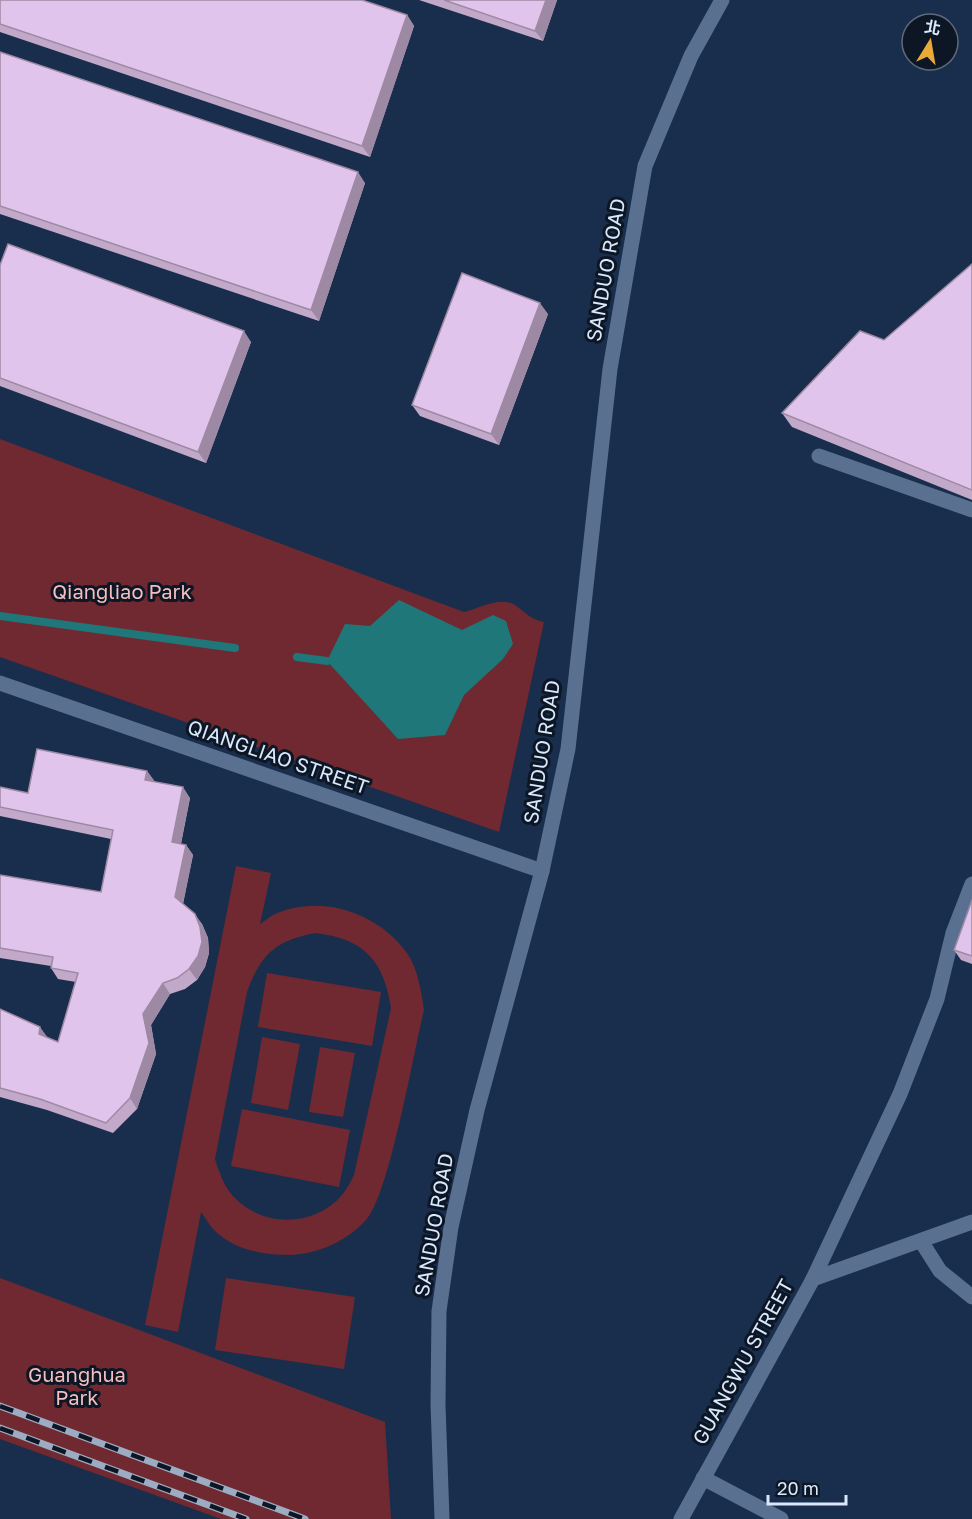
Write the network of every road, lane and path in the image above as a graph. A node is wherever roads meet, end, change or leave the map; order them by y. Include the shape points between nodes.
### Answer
1 (722, 0) edge
2 (819, 456) dead end
3 (972, 510) edge
4 (0, 683) edge
5 (542, 871) junction
6 (972, 884) edge
7 (972, 1222) edge
8 (921, 1241) junction
9 (813, 1280) junction
10 (972, 1297) edge
11 (703, 1478) junction
12 (442, 1519) edge
13 (681, 1519) edge
14 (781, 1519) edge

1 - 5 street, SANDUO ROAD via 691,56 645,166 610,369 568,750
2 - 3 street
4 - 5 street, QIANGLIAO STREET
5 - 12 street, SANDUO ROAD via 477,1110 451,1227 439,1311
6 - 9 street via 953,933 937,999 900,1094
7 - 8 street, GUANGWU STREET
8 - 9 street, GUANGWU STREET
8 - 10 street via 940,1271
9 - 11 street, GUANGWU STREET
11 - 13 street, GUANGWU STREET
11 - 14 street

